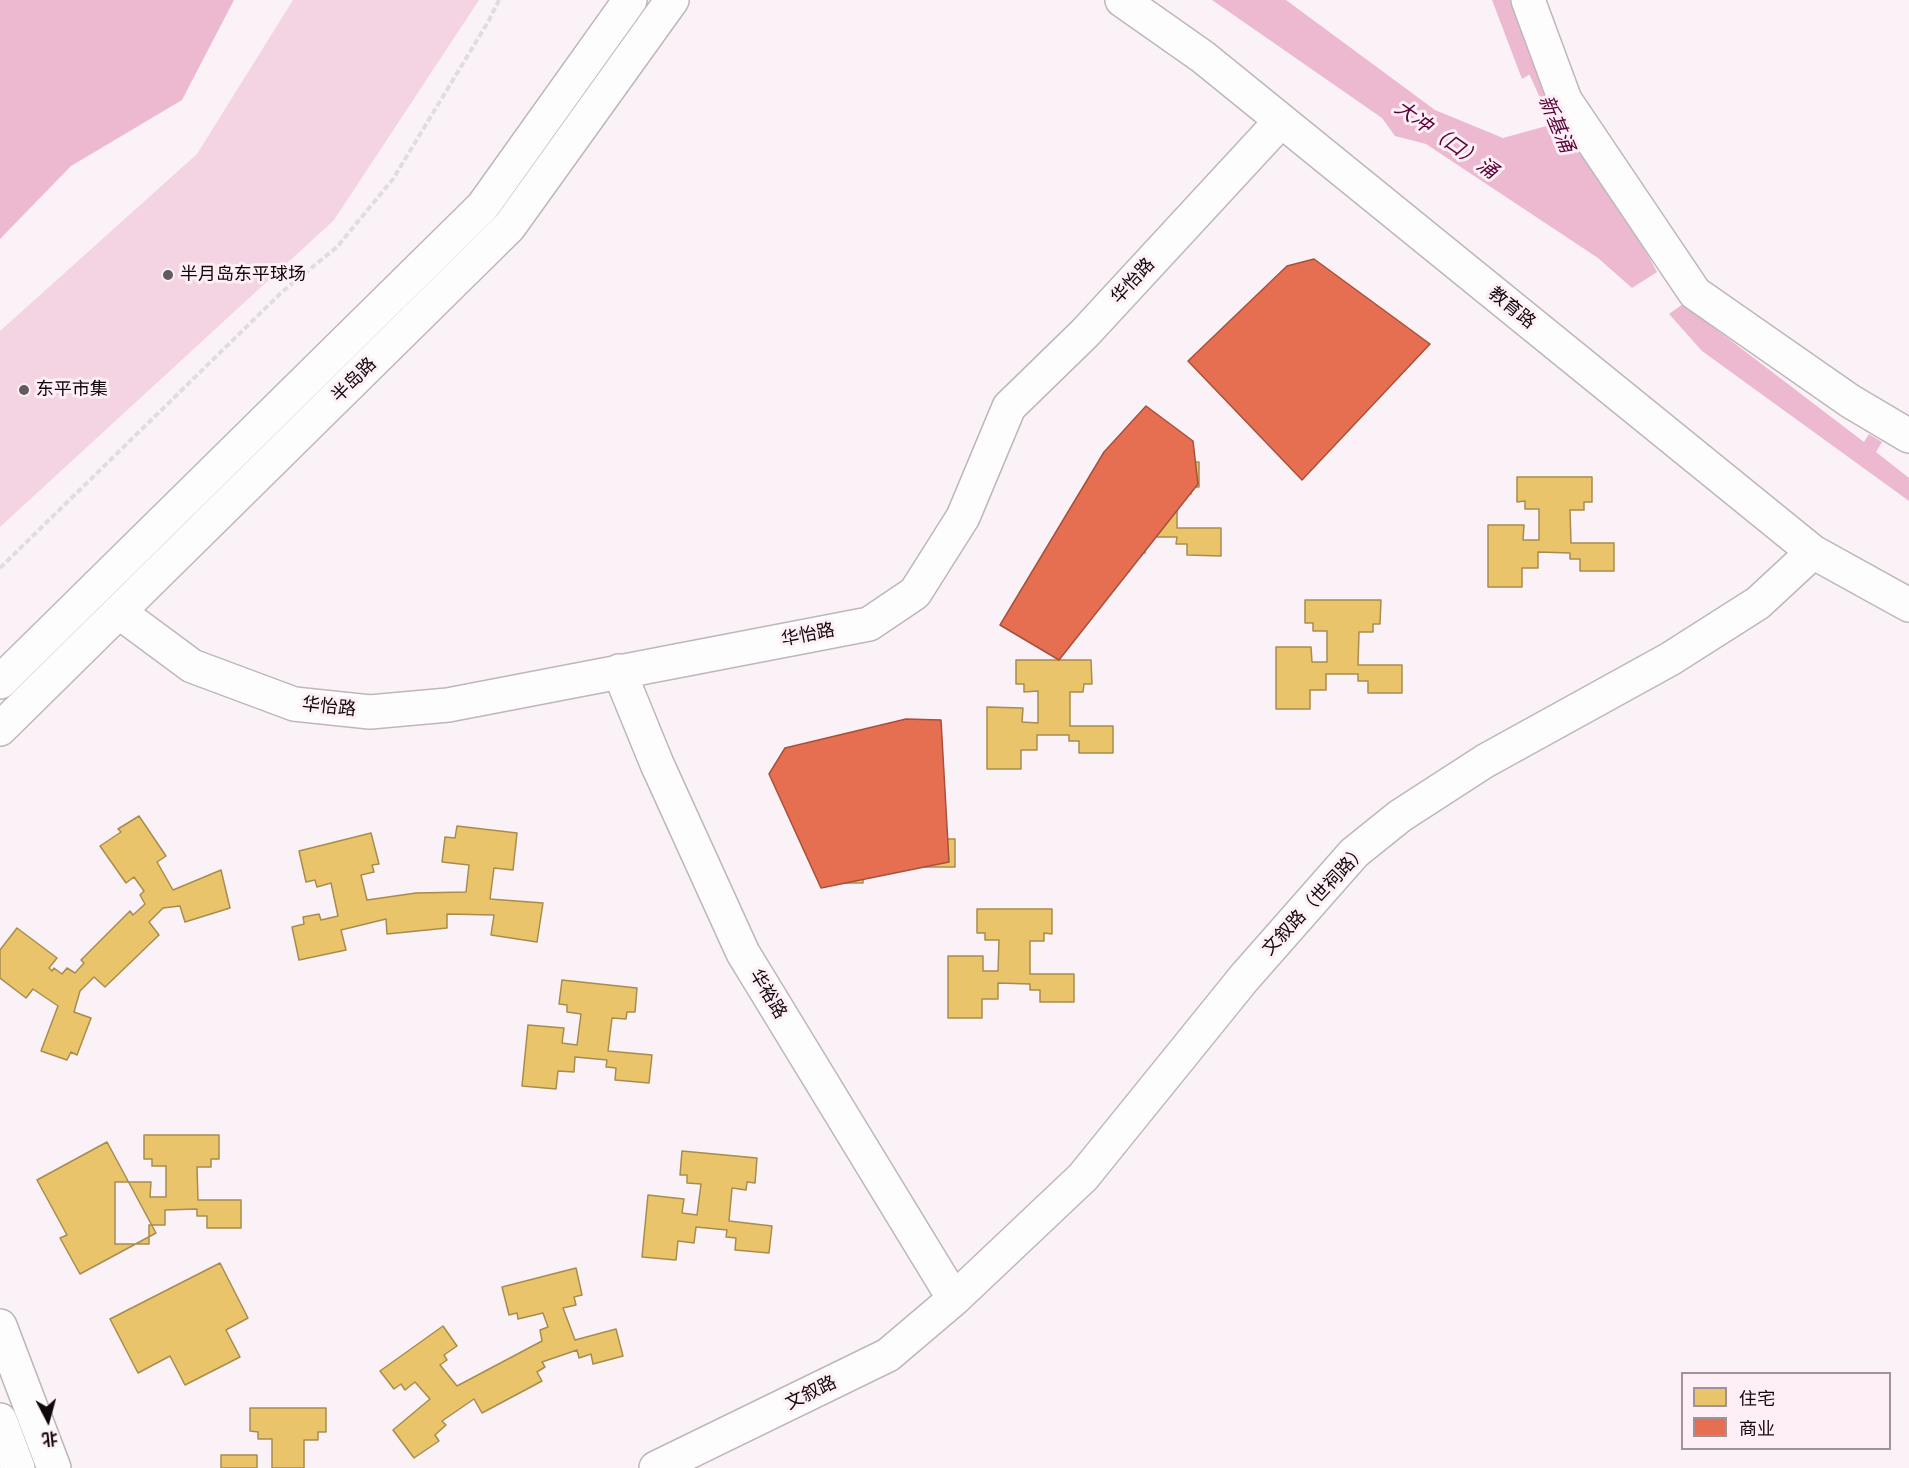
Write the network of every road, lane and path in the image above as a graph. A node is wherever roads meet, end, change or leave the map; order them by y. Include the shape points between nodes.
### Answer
1 (499, 0) edge
2 (630, 0) edge
3 (672, 0) edge
4 (1122, 0) edge
5 (1528, 0) edge
6 (1281, 121) junction
7 (1908, 433) edge
8 (1814, 552) junction
9 (0, 568) edge
10 (1909, 605) edge
11 (119, 612) junction
12 (620, 671) junction
13 (0, 682) edge
14 (0, 729) edge
15 (954, 1299) junction
16 (0, 1326) edge
17 (0, 1420) edge
18 (18, 1468) edge
19 (54, 1468) edge
20 (656, 1468) edge

1 - 9 path via 393,179 337,247 283,291
2 - 13 street, 半岛路 via 483,206
3 - 11 street, 半岛路 via 509,227
4 - 6 street, 教育路 via 1203,57
5 - 7 street via 1565,100 1695,293 1850,401
6 - 8 street, 教育路
6 - 12 street, 华怡路 via 1085,333 1009,407 963,517 915,593 869,624
8 - 10 street, 教育路
8 - 15 street, 文叙路（世祠路） via 1758,603 1670,659 1485,761 1401,816 1354,853 1244,978 1083,1177
11 - 12 street, 华怡路 via 192,666 294,704 370,712 448,705
11 - 14 street, 半岛路
12 - 15 street, 华裕路 via 657,764 743,953
15 - 20 street, 文叙路 via 888,1355
16 - 19 street
17 - 18 street

